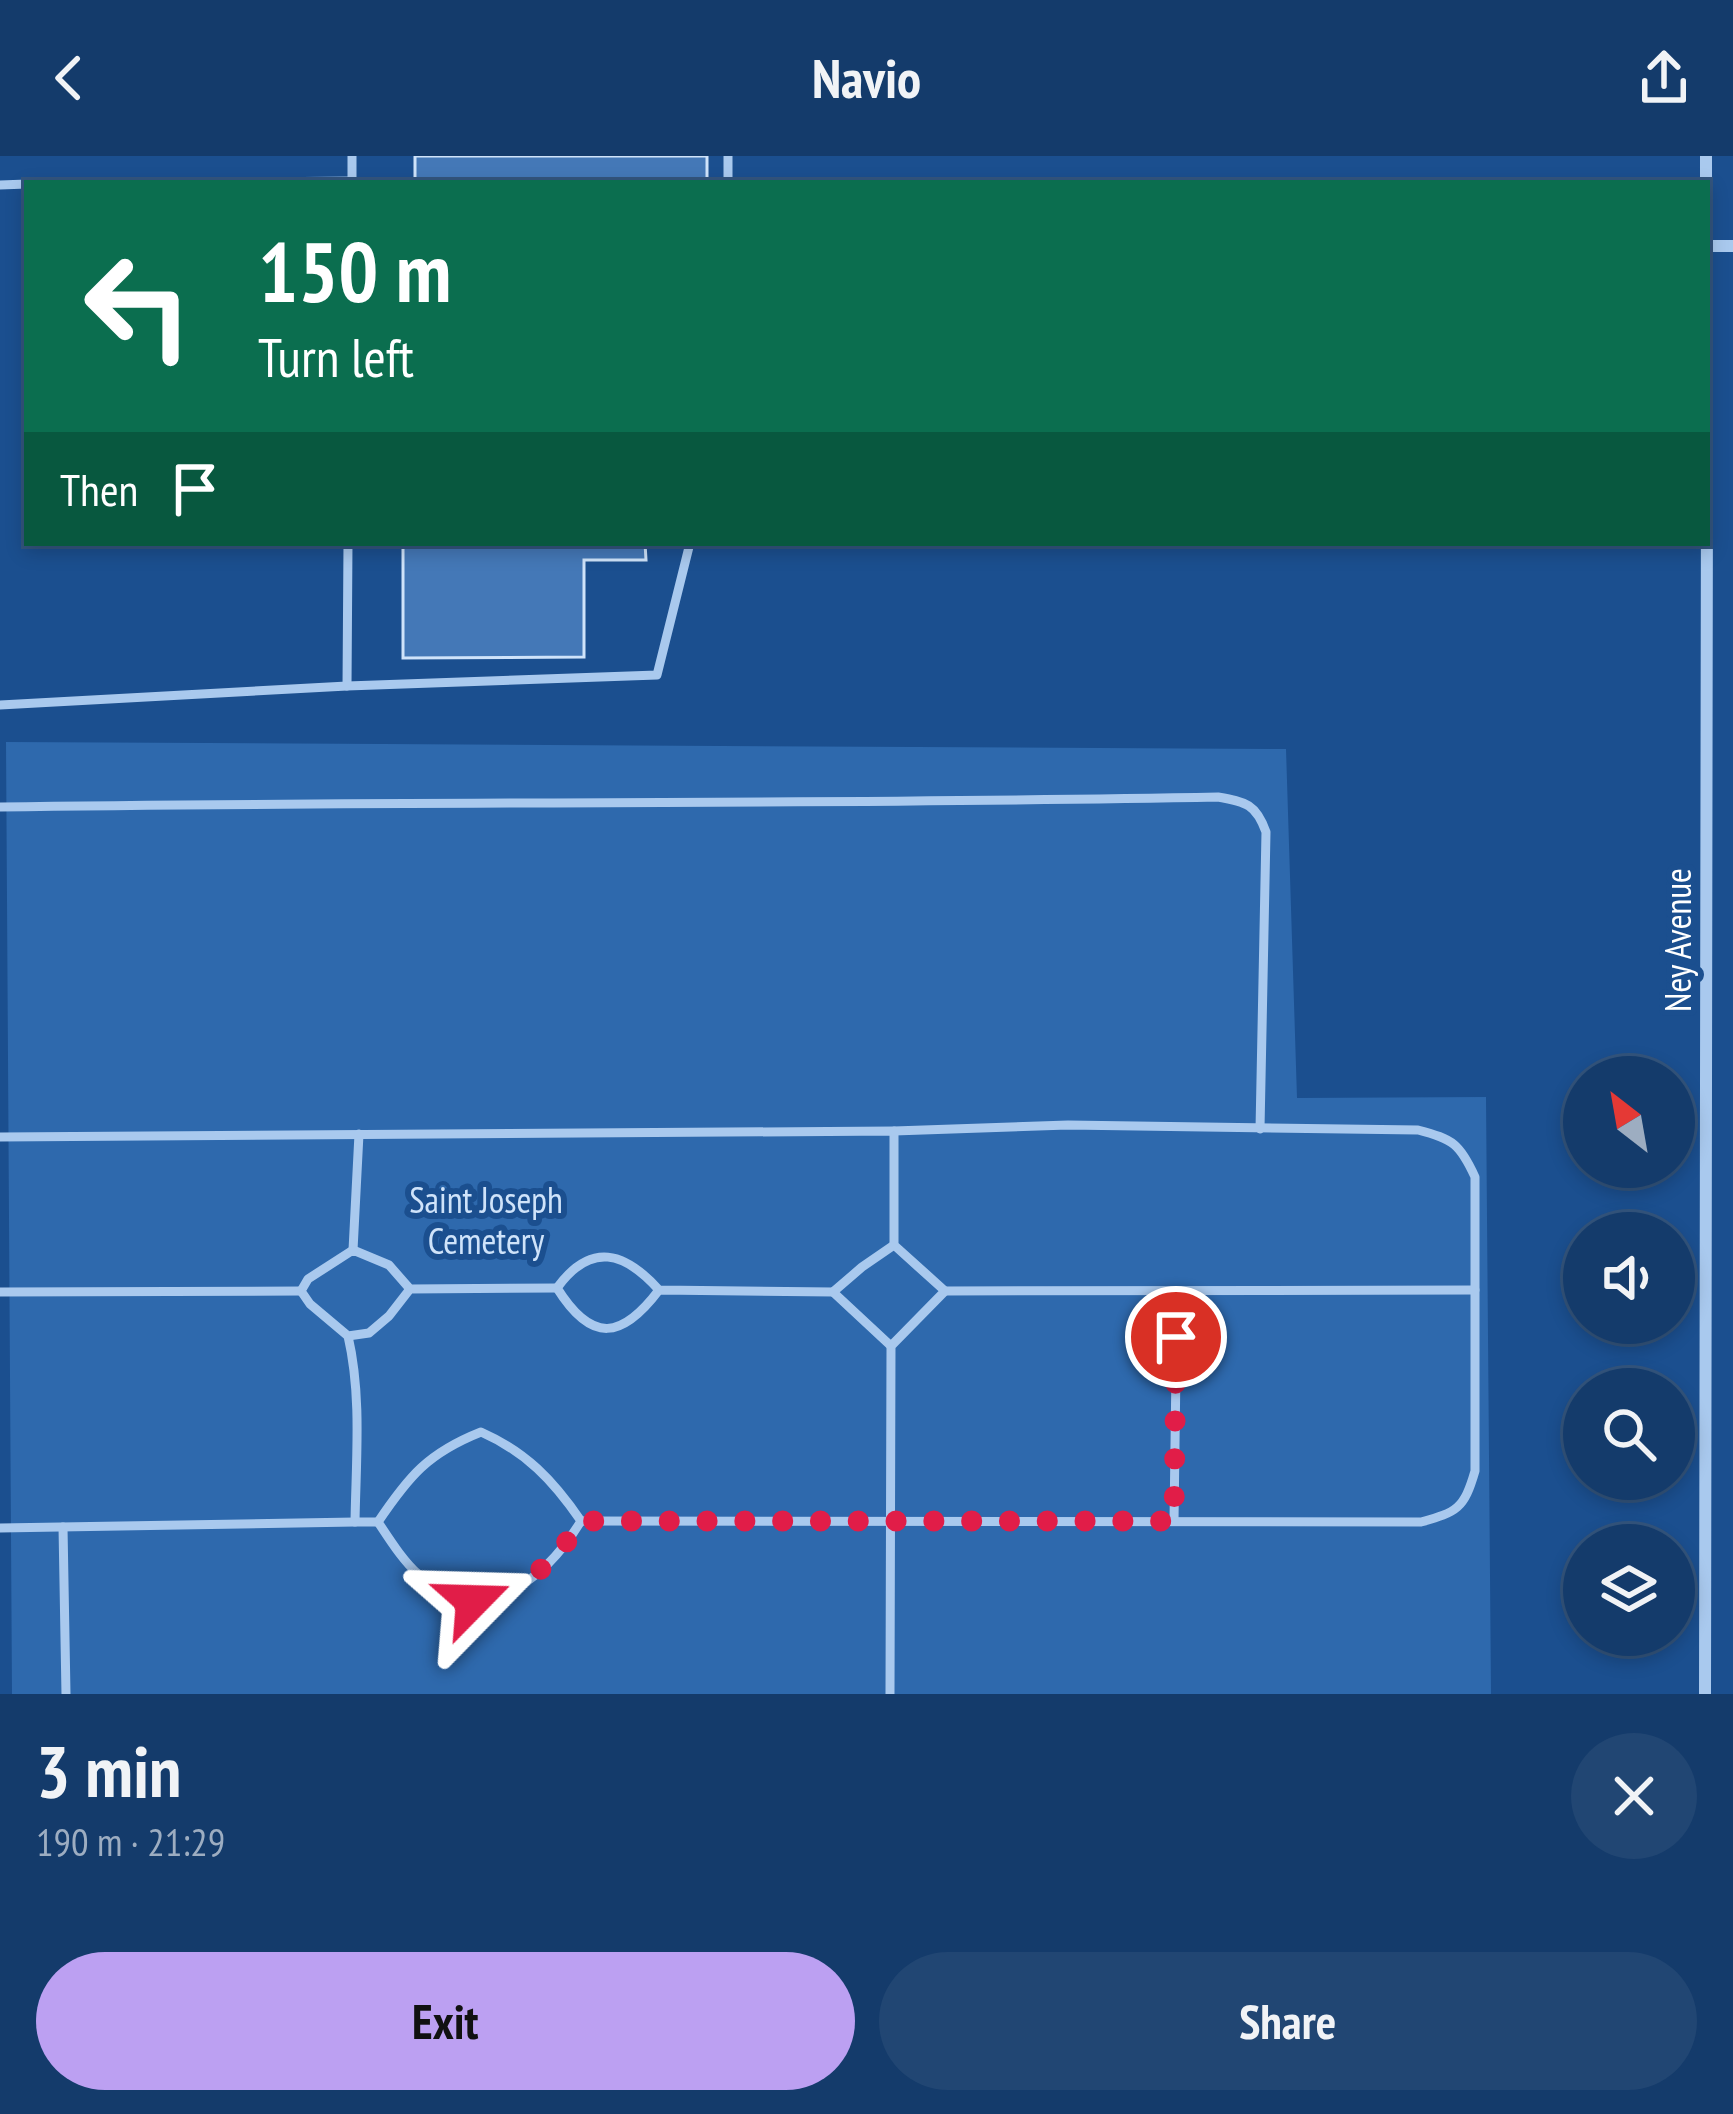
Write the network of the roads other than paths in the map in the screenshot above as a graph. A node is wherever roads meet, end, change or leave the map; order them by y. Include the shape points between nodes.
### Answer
1 (348, 546) edge
2 (689, 546) edge
3 (1707, 546) edge
4 (347, 686) junction
5 (0, 705) edge
6 (0, 807) edge
7 (1260, 1129) junction
8 (893, 1131) junction
9 (359, 1134) junction
10 (0, 1137) edge
11 (894, 1245) junction
12 (353, 1250) junction
13 (557, 1288) junction
14 (410, 1289) junction
15 (659, 1290) junction
16 (301, 1291) junction
17 (945, 1291) junction
18 (1177, 1291) junction
19 (1475, 1291) junction
20 (0, 1292) edge
21 (833, 1292) junction
22 (348, 1336) junction
23 (891, 1346) junction
24 (890, 1520) junction
25 (581, 1521) junction
26 (1174, 1521) junction
27 (355, 1522) junction
28 (378, 1522) junction
29 (63, 1527) junction
30 (0, 1528) edge
31 (66, 1694) edge
32 (890, 1694) edge
33 (1705, 1694) edge

1 - 4 lane
2 - 4 lane via 656,675
3 - 33 street, Ney Avenue
4 - 5 lane
6 - 7 lane via 1244,802 1266,832
7 - 8 lane
7 - 19 lane via 1418,1130 1448,1138 1475,1178
8 - 9 lane
8 - 11 lane
9 - 10 lane
9 - 12 lane
11 - 17 lane
11 - 21 lane
12 - 14 lane via 388,1265
12 - 16 lane
13 - 14 lane
13 - 15 lane via 599,1257 640,1269
13 - 15 lane via 590,1326 610,1328 630,1324
14 - 22 lane via 369,1333
15 - 21 lane
16 - 20 lane
16 - 22 lane
17 - 18 lane
17 - 23 lane
18 - 19 lane
18 - 26 lane
19 - 26 lane via 1475,1472 1454,1513 1421,1522
21 - 23 lane
22 - 27 lane via 357,1415
23 - 24 lane
24 - 25 lane
24 - 26 lane
24 - 32 lane
25 - 28 lane via 537,1572 508,1592 473,1601 418,1574
25 - 28 lane via 537,1468 481,1432 420,1466
27 - 28 lane
27 - 29 lane
29 - 30 lane
29 - 31 lane

